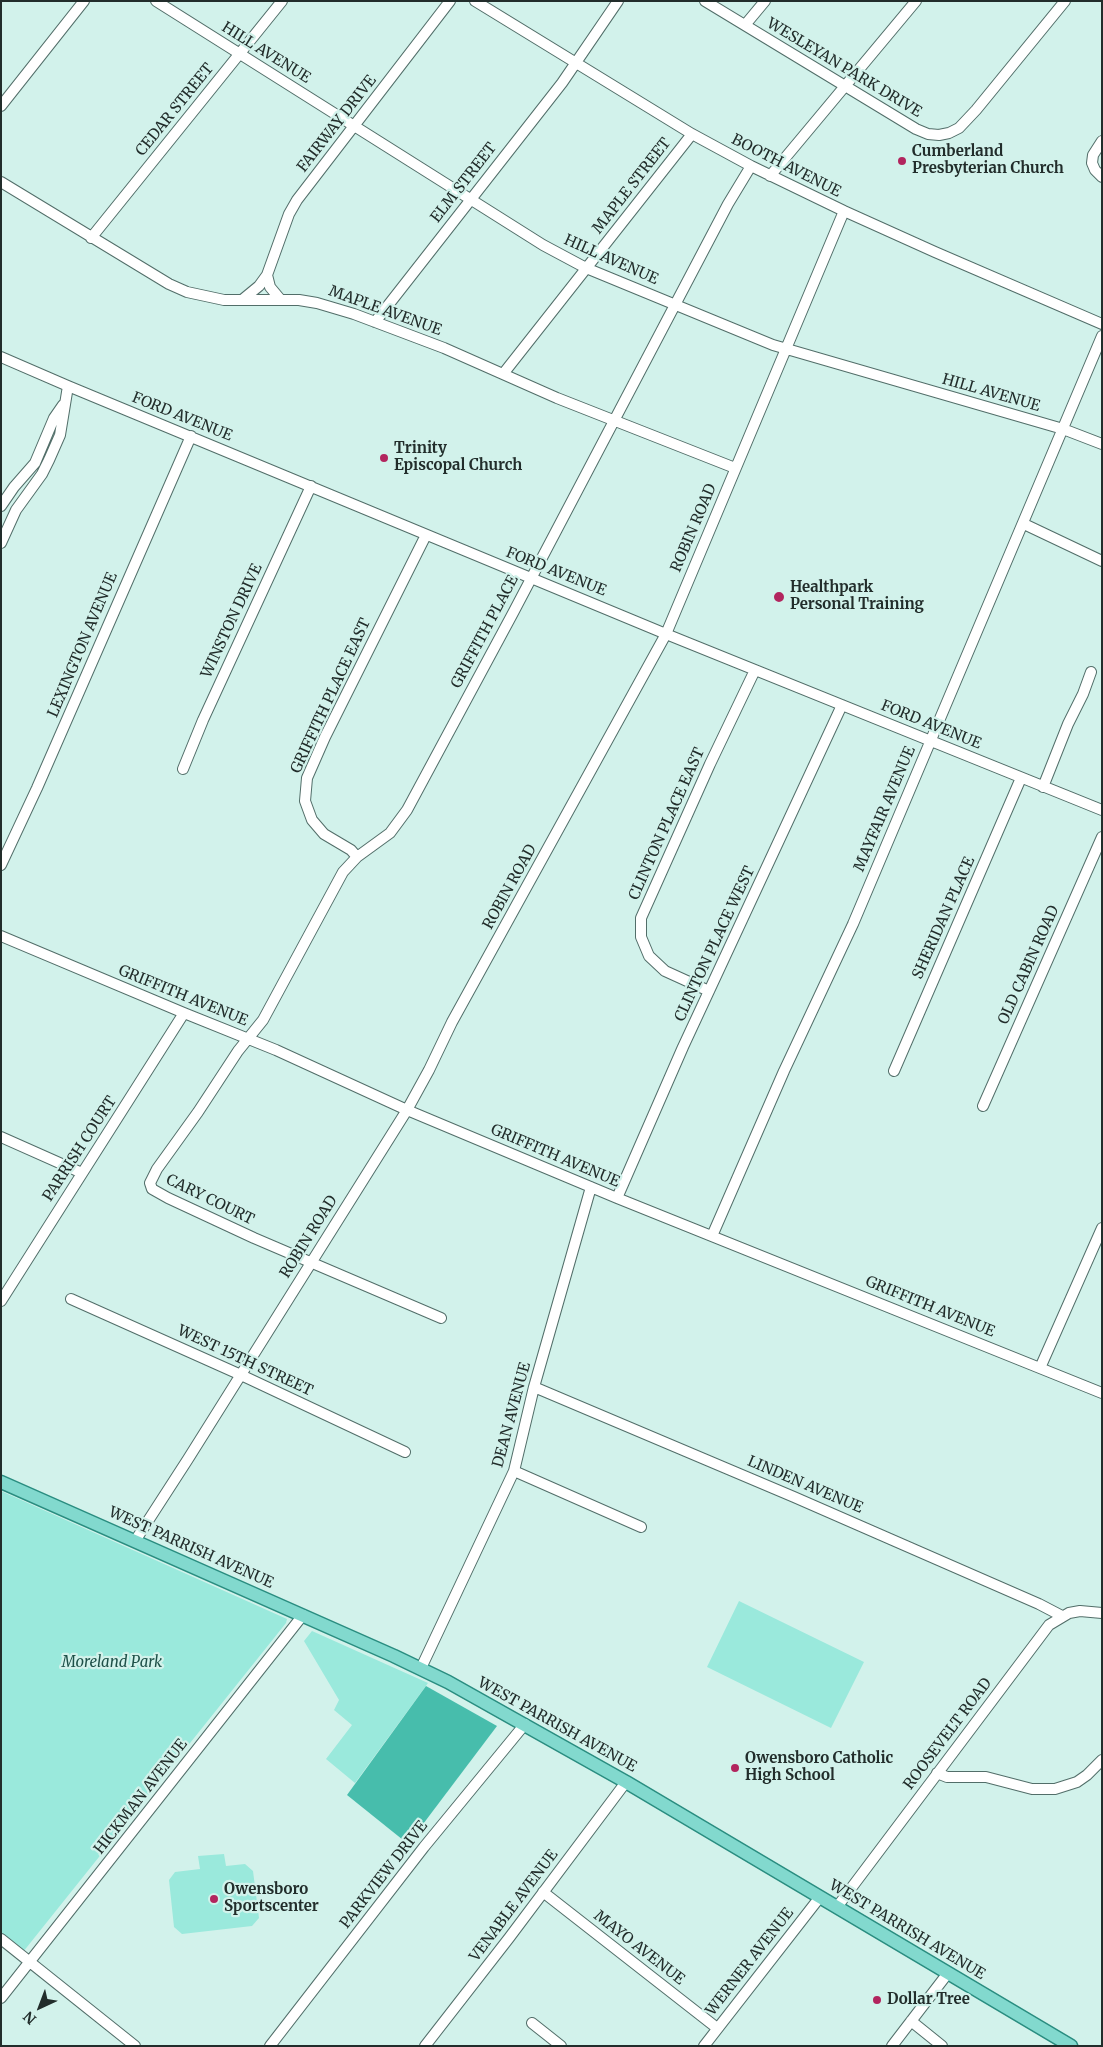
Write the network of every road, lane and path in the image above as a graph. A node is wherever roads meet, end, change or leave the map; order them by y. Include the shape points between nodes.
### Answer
1 (84, 1) edge
2 (156, 1) edge
3 (282, 1) edge
4 (450, 1) edge
5 (475, 1) edge
6 (618, 1) edge
7 (705, 1) edge
8 (765, 1) edge
9 (916, 1) edge
10 (1065, 1) edge
11 (745, 25) junction
12 (240, 54) junction
13 (576, 63) junction
14 (845, 84) junction
15 (1, 106) edge
16 (354, 126) junction
17 (692, 134) junction
18 (1102, 141) edge
19 (751, 166) junction
20 (770, 176) junction
21 (1102, 177) edge
22 (2, 183) edge
23 (471, 200) junction
24 (844, 212) junction
25 (91, 238) junction
26 (586, 268) junction
27 (267, 274) junction
28 (280, 299) junction
29 (242, 300) junction
30 (675, 305) junction
31 (375, 322) junction
32 (1102, 324) edge
33 (1102, 336) edge
34 (785, 349) junction
35 (1, 357) edge
36 (503, 374) junction
37 (68, 386) junction
38 (64, 404) junction
39 (614, 421) junction
40 (1063, 429) junction
41 (191, 436) junction
42 (1102, 444) edge
43 (736, 468) junction
44 (311, 486) junction
45 (1, 506) edge
46 (1024, 524) junction
47 (426, 534) junction
48 (1, 543) edge
49 (1102, 561) edge
50 (531, 578) junction
51 (666, 634) junction
52 (756, 670) junction
53 (1091, 672) dead end
54 (842, 705) junction
55 (931, 741) junction
56 (183, 769) dead end
57 (1021, 778) junction
58 (1043, 787) junction
59 (1102, 810) edge
60 (1102, 837) edge
61 (357, 857) junction
62 (1, 865) edge
63 (1, 936) edge
64 (709, 991) junction
65 (184, 1014) junction
66 (249, 1039) junction
67 (894, 1070) dead end
68 (983, 1106) dead end
69 (407, 1110) junction
70 (1, 1136) edge
71 (82, 1173) junction
72 (592, 1187) junction
73 (617, 1198) junction
74 (1102, 1228) edge
75 (712, 1236) junction
76 (311, 1262) junction
77 (71, 1300) dead end
78 (1, 1301) edge
79 (441, 1318) dead end
80 (1040, 1368) junction
81 (241, 1375) junction
82 (534, 1388) junction
83 (1102, 1393) edge
84 (405, 1452) dead end
85 (514, 1471) junction
86 (1, 1482) edge
87 (641, 1527) dead end
88 (134, 1541) junction
89 (1102, 1613) edge
90 (303, 1615) junction
91 (1062, 1616) junction
92 (420, 1668) junction
93 (525, 1724) junction
94 (1102, 1760) edge
95 (937, 1772) junction
96 (626, 1782) junction
97 (543, 1892) junction
98 (820, 1897) junction
99 (837, 1907) junction
100 (1, 1939) edge
101 (30, 1962) junction
102 (948, 1973) junction
103 (1, 1998) edge
104 (911, 2020) junction
105 (532, 2023) dead end
106 (717, 2028) junction
107 (135, 2046) edge
108 (270, 2046) edge
109 (425, 2046) edge
110 (561, 2046) edge
111 (704, 2046) edge
112 (892, 2046) edge
113 (942, 2046) edge
114 (1071, 2046) edge

1 - 15 street
2 - 12 street, HILL AVENUE
3 - 12 street, CEDAR STREET
4 - 16 street, FAIRWAY DRIVE
5 - 13 street, BOOTH AVENUE
6 - 13 street, ELM STREET
7 - 11 street, WESLEYAN PARK DRIVE
8 - 11 street
9 - 14 street
10 - 14 street, WESLEYAN PARK DRIVE via 976,110 959,128 949,133 934,134 916,129
11 - 14 street, WESLEYAN PARK DRIVE
12 - 16 street, HILL AVENUE
12 - 25 street, CEDAR STREET
13 - 17 street, BOOTH AVENUE
13 - 23 street, ELM STREET
14 - 20 street
16 - 23 street, HILL AVENUE
16 - 27 street, FAIRWAY DRIVE via 296,200
17 - 19 street, BOOTH AVENUE
17 - 26 street, MAPLE STREET
18 - 21 street via 1092,163
19 - 20 street, BOOTH AVENUE
19 - 30 street, GRIFFITH PLACE
20 - 24 street, BOOTH AVENUE
22 - 25 street, MAPLE AVENUE
23 - 26 street, HILL AVENUE
23 - 31 street, ELM STREET
24 - 32 street, BOOTH AVENUE
24 - 34 street, ROBIN ROAD
25 - 29 street, MAPLE AVENUE via 187,292 224,300
26 - 30 street, HILL AVENUE
26 - 36 street, MAPLE STREET
27 - 28 street via 270,287
27 - 29 street, FAIRWAY DRIVE via 259,286
28 - 29 street, MAPLE AVENUE
28 - 31 street, MAPLE AVENUE via 317,303
30 - 34 street, HILL AVENUE
30 - 39 street, GRIFFITH PLACE
31 - 36 street, MAPLE AVENUE
33 - 40 street, MAYFAIR AVENUE
34 - 40 street, HILL AVENUE
34 - 43 street, ROBIN ROAD
35 - 37 street, FORD AVENUE
36 - 39 street, MAPLE AVENUE
37 - 38 street
37 - 41 street, FORD AVENUE
38 - 45 street via 54,418 35,463
38 - 48 street via 60,434 49,460 16,510
39 - 43 street, MAPLE AVENUE
39 - 50 street, GRIFFITH PLACE
40 - 42 street, HILL AVENUE
40 - 46 street, MAYFAIR AVENUE
41 - 44 street, FORD AVENUE
41 - 62 street, LEXINGTON AVENUE
43 - 51 street, ROBIN ROAD
44 - 47 street, FORD AVENUE
44 - 56 street, WINSTON DRIVE
46 - 49 street
46 - 55 street, MAYFAIR AVENUE
47 - 50 street, FORD AVENUE
47 - 61 street, GRIFFITH PLACE EAST via 307,778 305,801 312,820 324,834
50 - 51 street, FORD AVENUE
50 - 61 street, GRIFFITH PLACE via 406,810 390,832
51 - 52 street, FORD AVENUE
51 - 69 street, ROBIN ROAD
52 - 54 street, FORD AVENUE
52 - 64 street, CLINTON PLACE EAST via 641,918 641,937 649,956 665,971
53 - 58 street
54 - 55 street, FORD AVENUE
54 - 64 street, CLINTON PLACE WEST
55 - 57 street, FORD AVENUE
55 - 75 street, MAYFAIR AVENUE via 853,924
57 - 58 street, FORD AVENUE
57 - 67 street, SHERIDAN PLACE
58 - 59 street, FORD AVENUE
60 - 68 street, OLD CABIN ROAD
61 - 66 street, GRIFFITH PLACE via 343,872 263,1020
63 - 65 street, GRIFFITH AVENUE
64 - 73 street, CLINTON PLACE WEST
65 - 66 street, GRIFFITH AVENUE
65 - 71 street, PARRISH COURT
66 - 69 street, GRIFFITH AVENUE
66 - 76 street, CARY COURT via 157,1169 150,1186 168,1198
69 - 72 street, GRIFFITH AVENUE
69 - 76 street, ROBIN ROAD
70 - 71 street
71 - 78 street, PARRISH COURT
72 - 73 street, GRIFFITH AVENUE
72 - 82 street, DEAN AVENUE
73 - 75 street, GRIFFITH AVENUE
74 - 80 street
75 - 80 street, GRIFFITH AVENUE
76 - 79 street
76 - 81 street, ROBIN ROAD
77 - 81 street, WEST 15TH STREET
80 - 83 street, GRIFFITH AVENUE
81 - 84 street, WEST 15TH STREET
81 - 88 street, ROBIN ROAD
82 - 85 street, DEAN AVENUE
82 - 91 street, LINDEN AVENUE via 803,1501
85 - 87 street
85 - 92 street, DEAN AVENUE
86 - 88 main road, WEST PARRISH AVENUE
88 - 90 main road, WEST PARRISH AVENUE
89 - 91 street via 1080,1611
90 - 92 main road, WEST PARRISH AVENUE
90 - 101 street, HICKMAN AVENUE
91 - 95 street, ROOSEVELT ROAD via 1049,1625
92 - 93 main road, WEST PARRISH AVENUE
93 - 96 main road, WEST PARRISH AVENUE
93 - 108 street, PARKVIEW DRIVE
94 - 95 street via 1077,1782 1055,1789 1032,1788 986,1777 947,1777
95 - 99 street, ROOSEVELT ROAD
96 - 97 street, VENABLE AVENUE
96 - 98 main road, WEST PARRISH AVENUE
97 - 106 street, MAYO AVENUE
97 - 109 street, VENABLE AVENUE
98 - 99 main road, WEST PARRISH AVENUE
98 - 106 street, WERNER AVENUE
99 - 102 main road, WEST PARRISH AVENUE
100 - 101 street
101 - 103 street, HICKMAN AVENUE
101 - 107 street
102 - 104 street
102 - 114 main road, WEST PARRISH AVENUE
104 - 112 street
104 - 113 street
105 - 110 street
106 - 111 street, WERNER AVENUE

